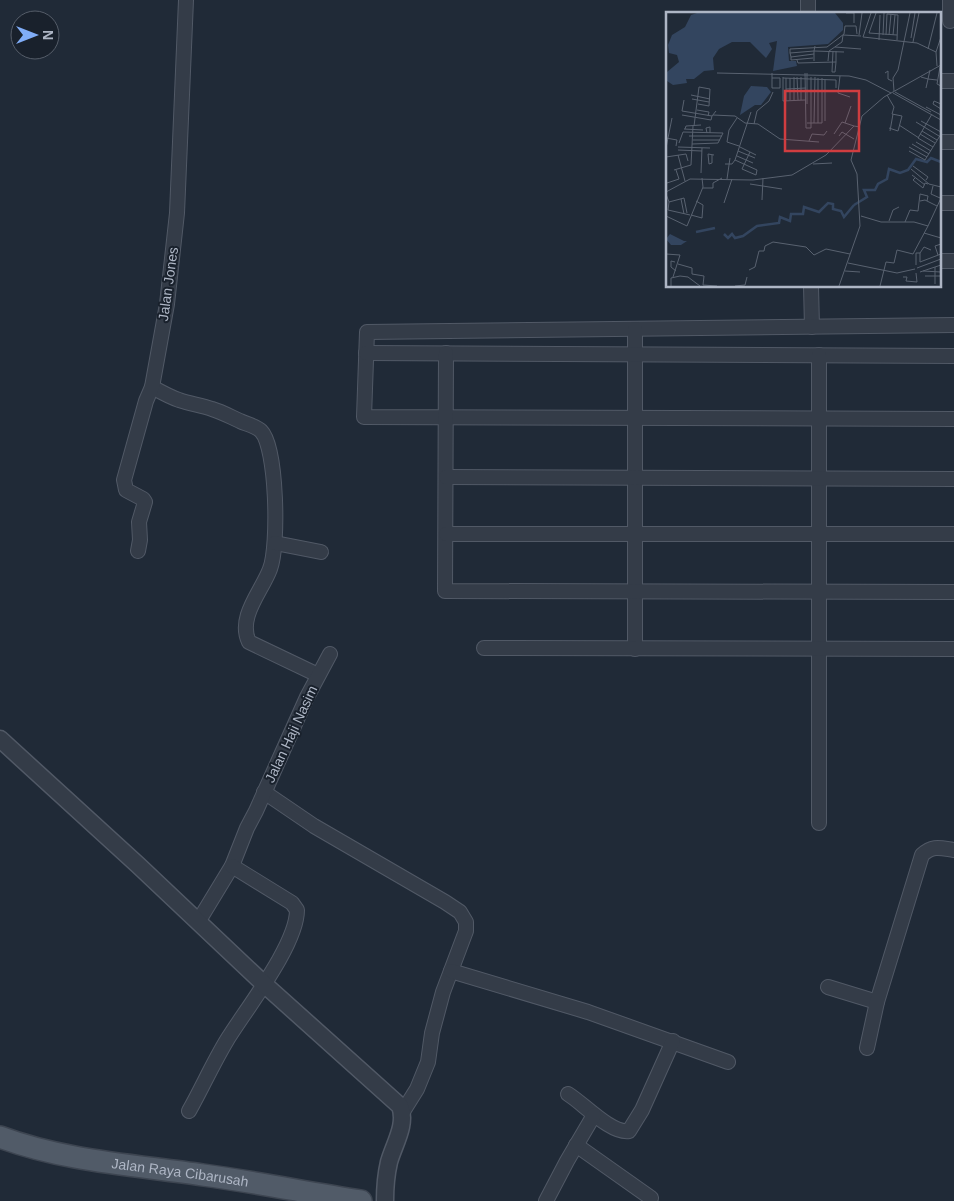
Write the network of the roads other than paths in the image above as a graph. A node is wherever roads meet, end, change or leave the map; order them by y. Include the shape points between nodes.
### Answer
1 (186, 0) edge
2 (950, 0) edge
3 (948, 21) edge
4 (811, 288) edge
5 (954, 325) edge
6 (812, 327) junction
7 (635, 329) junction
8 (366, 353) junction
9 (446, 353) junction
10 (635, 354) junction
11 (819, 355) junction
12 (954, 356) edge
13 (152, 387) junction
14 (446, 417) junction
15 (635, 418) junction
16 (819, 419) junction
17 (954, 419) edge
18 (446, 476) junction
19 (635, 477) junction
20 (819, 478) junction
21 (954, 478) edge
22 (446, 534) junction
23 (635, 534) junction
24 (819, 534) junction
25 (954, 534) edge
26 (274, 542) junction
27 (138, 551) dead end
28 (321, 552) dead end
29 (635, 591) junction
30 (819, 592) junction
31 (954, 592) edge
32 (484, 648) dead end
33 (635, 649) junction
34 (819, 649) junction
35 (954, 649) edge
36 (330, 654) dead end
37 (318, 675) junction
38 (0, 739) edge
39 (264, 792) junction
40 (819, 822) dead end
41 (954, 850) edge
42 (232, 866) junction
43 (198, 922) junction
44 (451, 972) junction
45 (264, 984) junction
46 (828, 987) dead end
47 (878, 1002) junction
48 (673, 1041) junction
49 (867, 1048) dead end
50 (728, 1062) dead end
51 (568, 1094) dead end
52 (189, 1111) dead end
53 (402, 1113) junction
54 (594, 1115) junction
55 (0, 1136) edge
56 (576, 1146) junction
57 (651, 1198) dead end
58 (361, 1201) edge
59 (385, 1201) edge
60 (546, 1201) edge

1 - 13 street, Jalan Jones via 177,213 167,304
2 - 3 street
4 - 6 street
5 - 6 street
6 - 7 street
7 - 8 street via 367,332
7 - 10 street
8 - 9 street
8 - 14 street via 364,417
9 - 10 street
9 - 14 street
10 - 11 street
10 - 15 street
11 - 12 street
11 - 16 street
13 - 26 street, Jalan Haji Nasim via 179,400 213,409 259,430 266,438 276,510
13 - 27 street, Jalan Jones via 124,480 126,490 145,502 138,527
14 - 15 street
14 - 18 street
15 - 16 street
15 - 19 street
16 - 17 street
16 - 20 street
18 - 19 street
18 - 22 street
19 - 20 street
19 - 23 street
20 - 21 street
20 - 24 street
22 - 23 street
22 - 29 street via 445,591
23 - 24 street
23 - 29 street
24 - 25 street
24 - 30 street
26 - 28 street
26 - 37 street, Jalan Haji Nasim via 270,570 260,587 245,634 249,642
29 - 30 street
29 - 33 street
30 - 31 street
30 - 34 street
32 - 33 street
33 - 34 street
34 - 35 street
34 - 40 street
36 - 37 street
37 - 39 street, Jalan Haji Nasim
38 - 43 street
39 - 42 street, Jalan Haji Nasim
39 - 44 street via 314,826 460,912 466,922 466,932
41 - 47 street via 935,848 922,855
42 - 43 street, Jalan Haji Nasim
42 - 45 street via 292,903 297,910 290,939
43 - 45 street
44 - 48 street
44 - 53 street via 432,1033 428,1062
45 - 52 street via 226,1041
45 - 53 street via 400,1106
46 - 47 street
47 - 49 street
48 - 50 street
48 - 54 street via 629,1132 623,1132
51 - 54 street
53 - 59 street via 385,1183
54 - 56 street
55 - 58 main road, Jalan Raya Cibarusah via 102,1162
56 - 57 street
56 - 60 street

